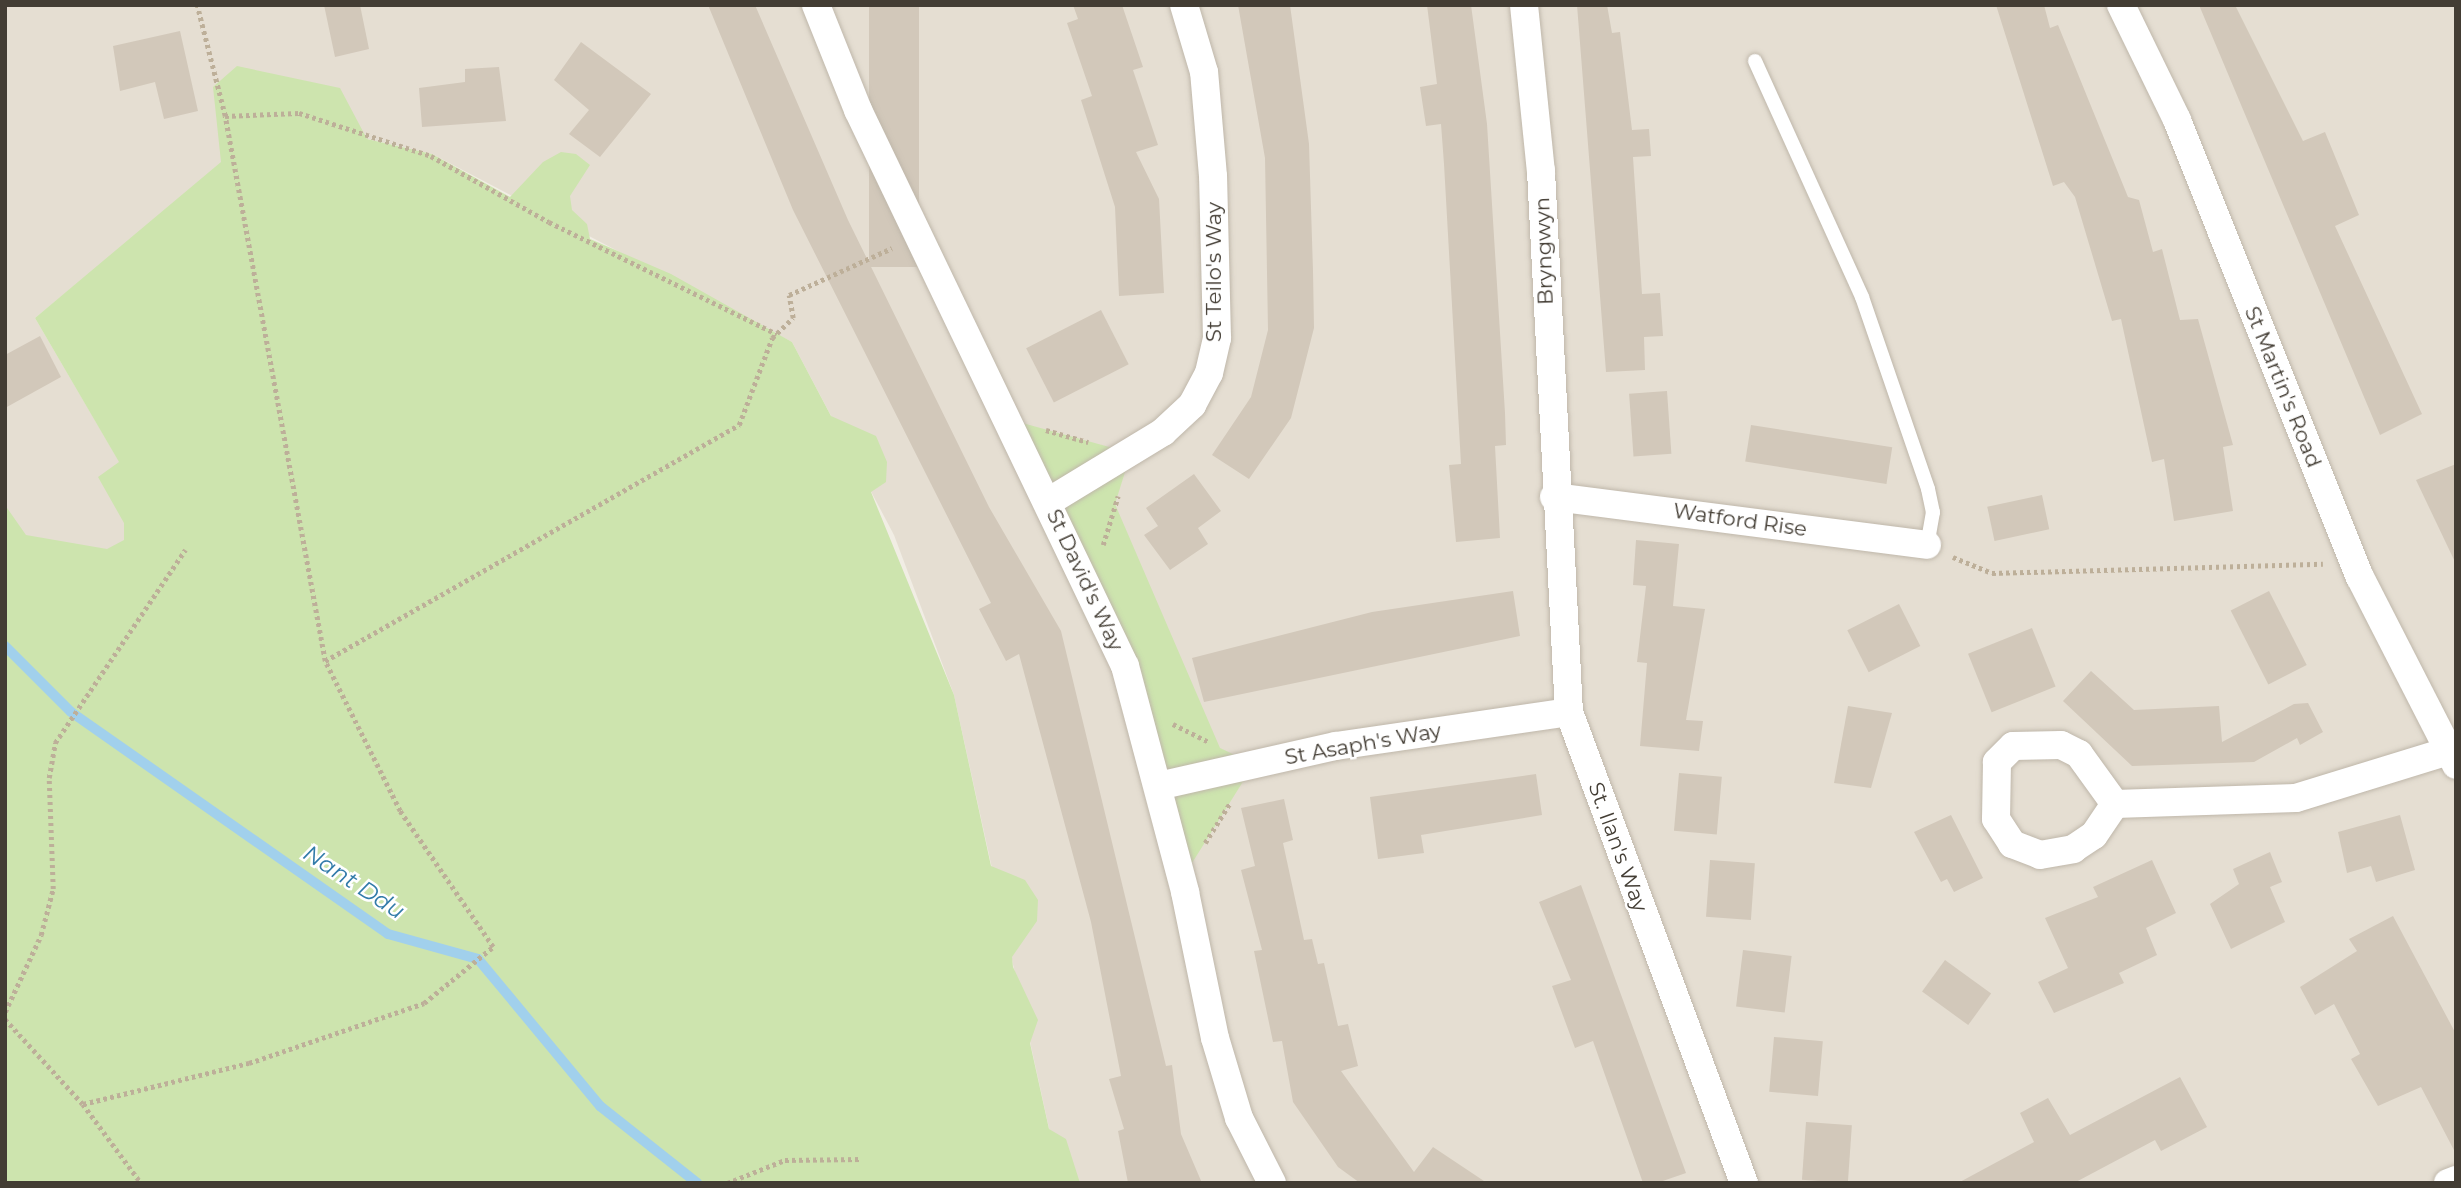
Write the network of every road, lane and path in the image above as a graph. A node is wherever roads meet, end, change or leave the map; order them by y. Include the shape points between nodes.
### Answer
1 (197, 5) edge
2 (816, 5) edge
3 (1184, 5) edge
4 (1524, 5) edge
5 (2121, 5) edge
6 (1755, 61) dead end
7 (225, 116) junction
8 (918, 237) junction
9 (777, 334) junction
10 (1554, 497) junction
11 (1048, 502) junction
12 (1927, 545) junction
13 (185, 550) dead end
14 (2354, 563) junction
15 (325, 661) junction
16 (1569, 712) junction
17 (2452, 758) edge
18 (1158, 786) junction
19 (2115, 804) junction
20 (5, 1012) edge
21 (5, 1019) edge
22 (83, 1104) junction
23 (862, 1159) dead end
24 (2456, 1180) edge
25 (141, 1183) edge
26 (727, 1183) edge
27 (1272, 1183) edge
28 (1744, 1183) edge
29 (2448, 1183) edge

1 - 7 path
2 - 8 street, St David's Way
3 - 11 street, St Teilo's Way via 1203,72 1213,176 1217,338 1209,373 1192,405 1163,432
4 - 10 street, Bryngwyn via 1541,172
5 - 14 street, St Martin's Road via 2177,120
6 - 12 lane via 1862,298 1928,489 1933,512
7 - 9 path via 299,113 431,156 549,222
7 - 15 path
8 - 9 path via 789,295 793,318
8 - 11 street, St David's Way
9 - 15 path via 739,425
10 - 12 street, Watford Rise
10 - 16 street, St. Ilan's Way
11 - 18 street, St David's Way via 1125,666
12 - 14 path via 1992,573
13 - 20 path via 55,743 49,778 53,889 41,935
14 - 17 street, St Martin's Road
15 - 22 path via 400,811 493,947 424,1003 248,1063
16 - 18 street, St Asaph's Way via 1336,746
16 - 28 street, St. Ilan's Way
17 - 19 street via 2296,798
18 - 27 street, St David's Way via 1216,1038 1239,1118
19 - 19 street via 2094,835 2073,849 2040,855 2012,844 1996,819 1997,762 2013,746 2061,745 2086,762
21 - 22 path
22 - 25 path
23 - 26 path via 785,1160
24 - 29 street

